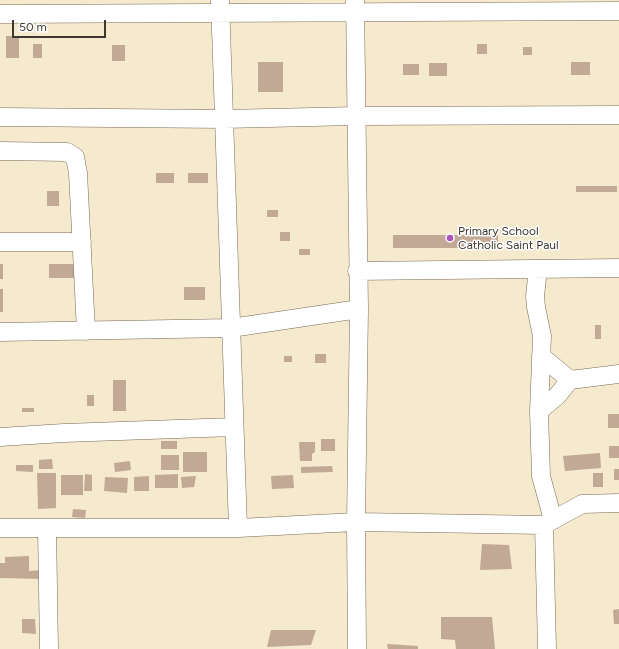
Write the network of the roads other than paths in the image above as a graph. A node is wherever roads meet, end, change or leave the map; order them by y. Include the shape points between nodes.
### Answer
1 (220, 6) edge
2 (475, 6) edge
3 (112, 7) edge
4 (355, 7) edge
5 (619, 11) edge
6 (0, 14) edge
7 (619, 115) edge
8 (356, 116) junction
9 (0, 117) edge
10 (224, 119) junction
11 (0, 150) edge
12 (0, 242) edge
13 (82, 242) junction
14 (619, 268) edge
15 (538, 269) junction
16 (358, 271) junction
17 (359, 309) junction
18 (231, 328) junction
19 (86, 331) junction
20 (0, 332) edge
21 (542, 356) junction
22 (619, 374) edge
23 (570, 380) junction
24 (539, 411) junction
25 (234, 427) junction
26 (0, 437) edge
27 (619, 503) edge
28 (356, 522) junction
29 (549, 522) junction
30 (0, 528) edge
31 (47, 528) junction
32 (238, 528) junction
33 (49, 649) edge
34 (357, 649) edge
35 (547, 649) edge

1 - 3 street
1 - 4 street
1 - 10 street
2 - 4 street
2 - 5 street
3 - 6 street
4 - 8 street
7 - 8 street
8 - 10 street
8 - 16 street
9 - 10 street
10 - 18 street
11 - 13 street via 67,152 75,157
12 - 13 street
13 - 19 street
14 - 15 street
15 - 16 street
15 - 21 street via 535,296 542,336
16 - 17 street
17 - 18 street
17 - 28 street
18 - 19 street
18 - 25 street
19 - 20 street
21 - 23 street
21 - 24 street
22 - 23 street
23 - 24 street
24 - 29 street via 541,476
25 - 26 street
25 - 32 street
27 - 29 street via 582,504
28 - 29 street
28 - 32 street
28 - 34 street
29 - 35 street
30 - 31 street
31 - 32 street
31 - 33 street

